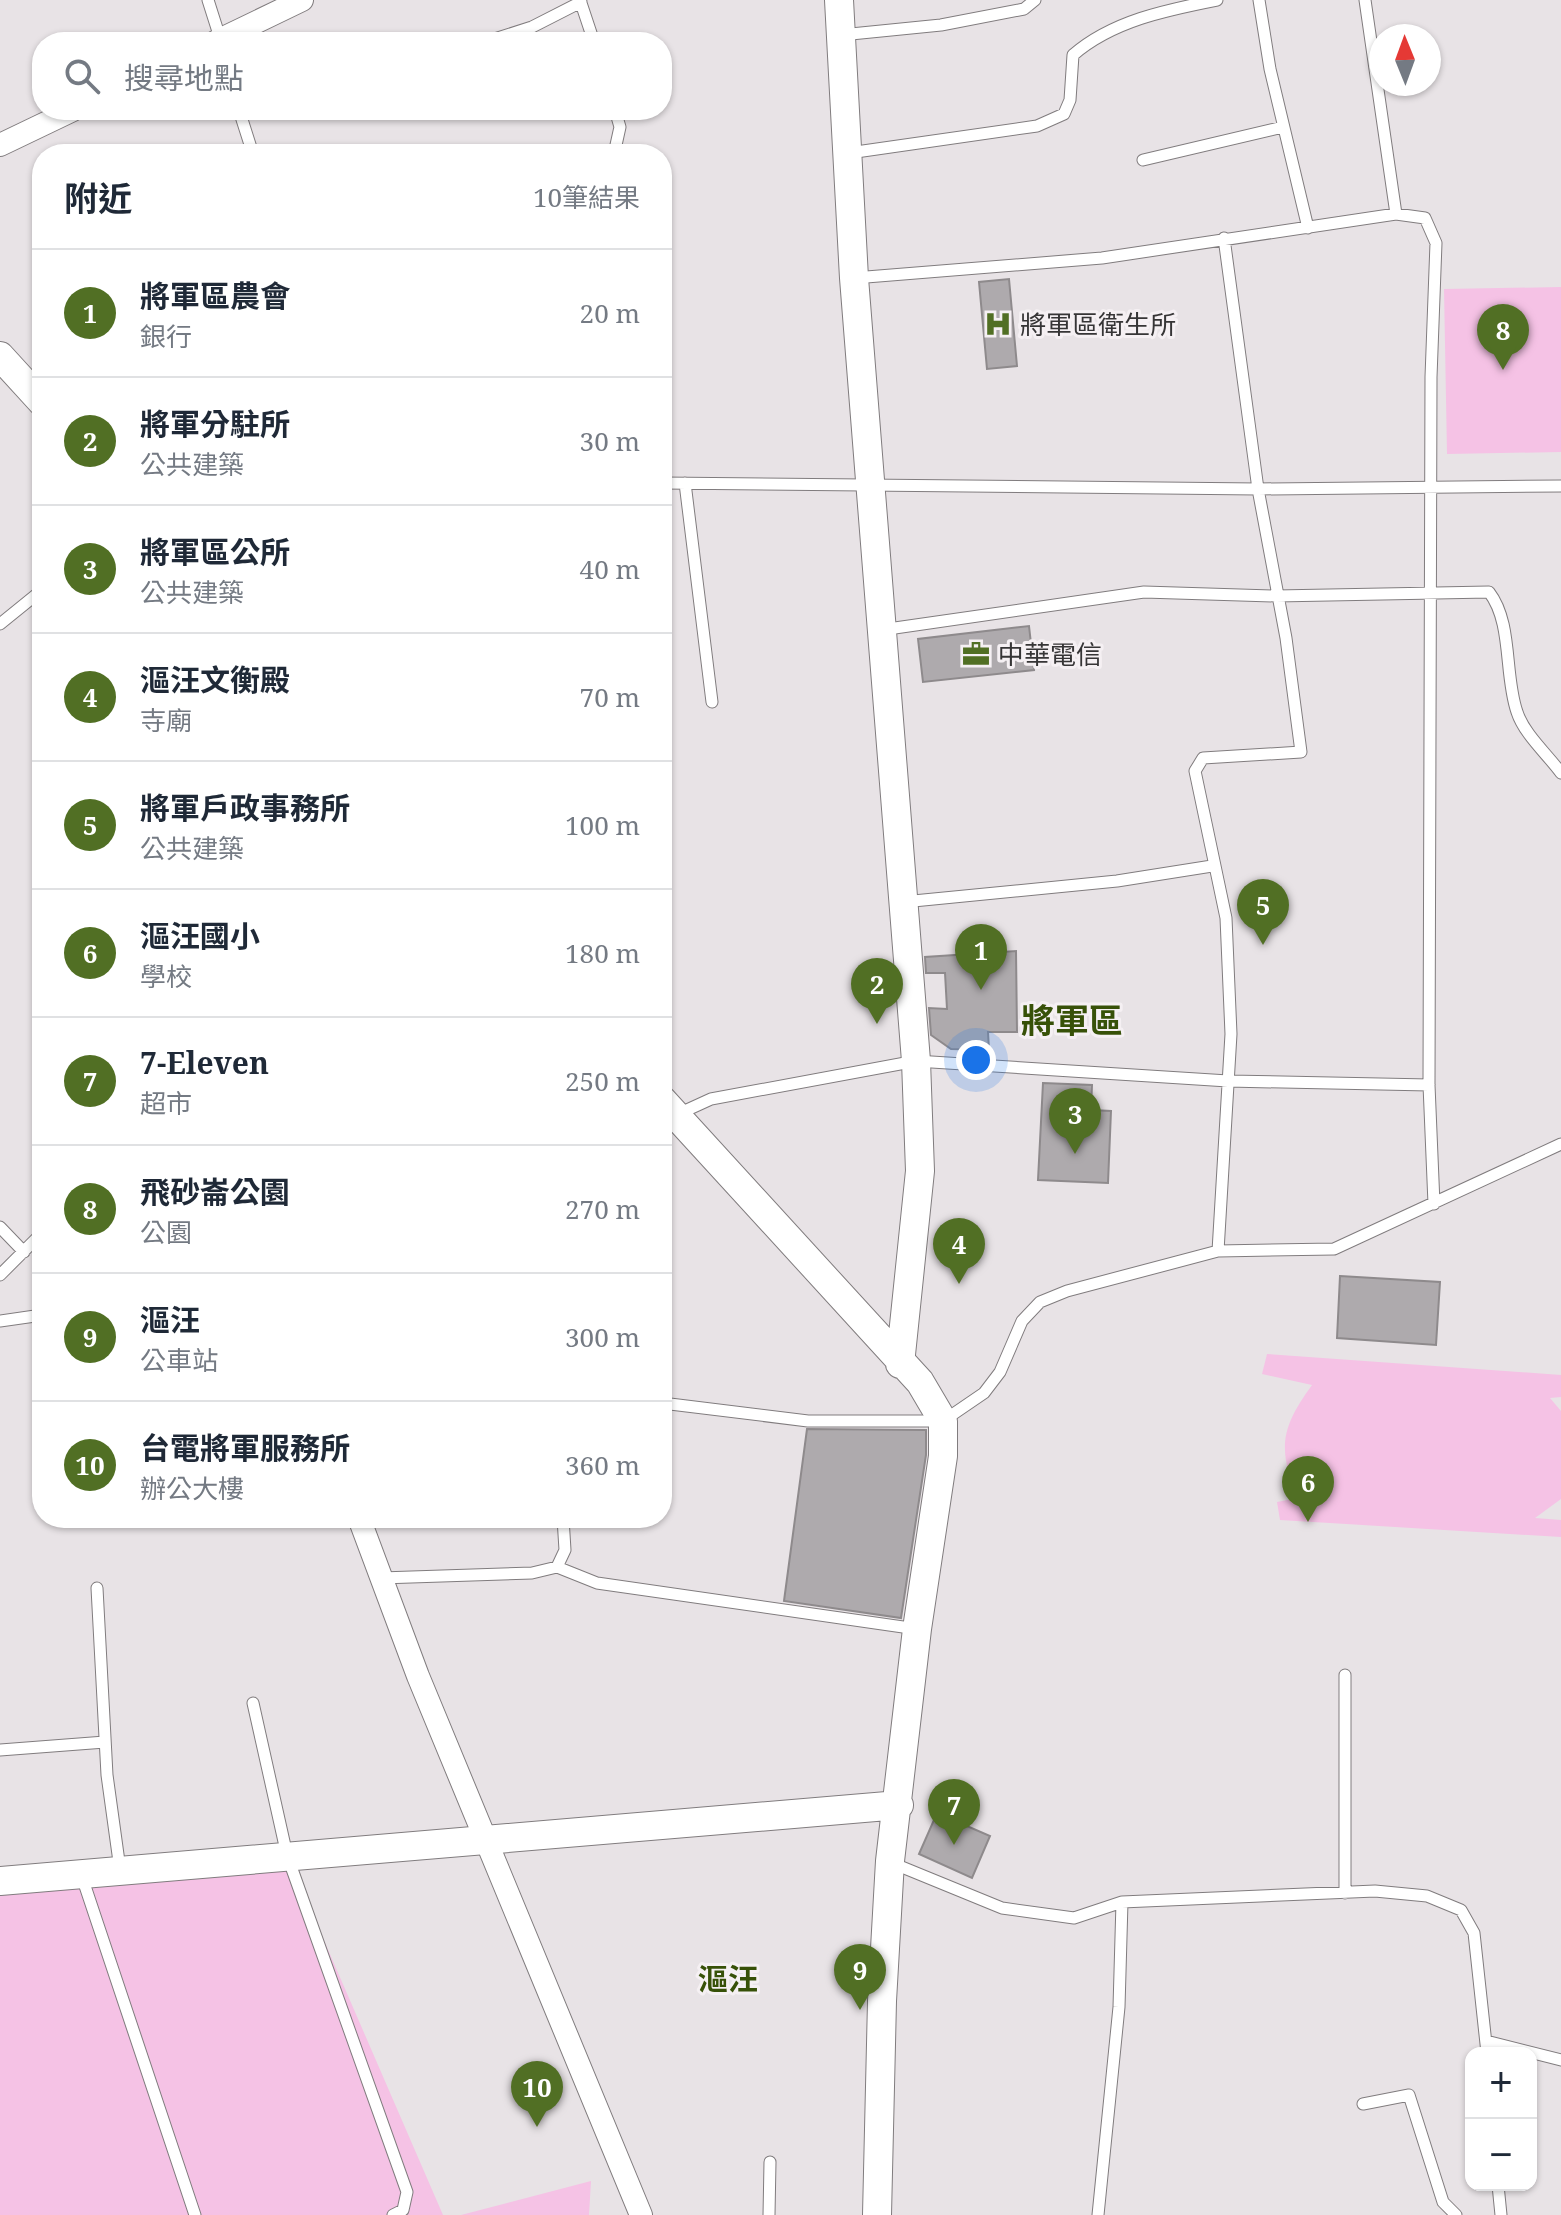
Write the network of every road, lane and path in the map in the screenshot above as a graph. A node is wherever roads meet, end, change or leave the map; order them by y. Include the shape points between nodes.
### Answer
1 (208, 0) edge
2 (302, 0) edge
3 (839, 0) edge
4 (1035, 0) edge
5 (1217, 0) edge
6 (1259, 0) edge
7 (1365, 0) edge
8 (581, 1) edge
9 (217, 32) edge
10 (237, 32) edge
11 (516, 32) edge
12 (591, 32) edge
13 (839, 35) junction
14 (52, 120) edge
15 (242, 120) edge
16 (618, 120) edge
17 (1283, 127) junction
18 (250, 144) edge
19 (616, 144) edge
20 (0, 145) edge
21 (845, 154) junction
22 (1143, 160) dead end
23 (1396, 214) junction
24 (1308, 228) junction
25 (1224, 238) junction
26 (854, 278) junction
27 (0, 356) edge
28 (32, 391) edge
29 (672, 483) edge
30 (685, 483) junction
31 (1561, 486) edge
32 (871, 487) junction
33 (1258, 489) junction
34 (1431, 489) junction
35 (1431, 592) junction
36 (1276, 596) junction
37 (32, 598) edge
38 (0, 624) edge
39 (881, 630) junction
40 (712, 702) dead end
41 (1561, 773) edge
42 (1212, 866) junction
43 (903, 902) junction
44 (916, 1061) junction
45 (1228, 1081) junction
46 (1429, 1085) junction
47 (672, 1113) edge
48 (672, 1120) edge
49 (1561, 1144) edge
50 (1434, 1204) junction
51 (0, 1227) edge
52 (32, 1244) edge
53 (1218, 1251) junction
54 (24, 1252) junction
55 (0, 1275) edge
56 (32, 1316) edge
57 (0, 1321) edge
58 (900, 1364) junction
59 (672, 1404) edge
60 (943, 1421) junction
61 (362, 1528) edge
62 (564, 1528) edge
63 (557, 1567) junction
64 (380, 1578) junction
65 (97, 1588) dead end
66 (917, 1629) junction
67 (1345, 1675) dead end
68 (253, 1703) dead end
69 (105, 1742) junction
70 (0, 1750) edge
71 (899, 1805) junction
72 (487, 1840) junction
73 (287, 1855) junction
74 (890, 1861) junction
75 (120, 1869) junction
76 (81, 1873) junction
77 (0, 1881) edge
78 (1345, 1893) junction
79 (1122, 1902) junction
80 (1486, 2047) edge
81 (1537, 2056) edge
82 (1561, 2060) edge
83 (1363, 2104) dead end
84 (770, 2162) dead end
85 (1499, 2191) edge
86 (195, 2215) edge
87 (393, 2215) edge
88 (641, 2215) edge
89 (769, 2215) edge
90 (877, 2215) edge
91 (1098, 2215) edge
92 (1456, 2215) edge
93 (1501, 2215) edge

1 - 9 lane
2 - 10 street
3 - 13 street
4 - 13 lane via 1024,9 941,25
5 - 21 lane via 1123,23 1087,43 1073,55 1064,114 1037,126
6 - 17 lane
7 - 23 lane
8 - 11 lane
8 - 12 lane
13 - 21 street
14 - 20 street
15 - 18 lane
16 - 19 lane
17 - 22 lane
17 - 24 lane
21 - 26 street
23 - 24 lane
23 - 34 lane via 1425,218 1436,243
24 - 25 lane
25 - 26 lane via 1102,258
25 - 33 lane
26 - 32 street
27 - 28 street
29 - 30 lane
30 - 32 lane
30 - 40 lane
31 - 34 lane
32 - 33 lane
32 - 39 street
33 - 34 lane
33 - 36 lane
34 - 35 lane
35 - 36 lane
35 - 41 lane via 1489,592 1499,606 1518,716
35 - 46 lane
36 - 39 lane via 1144,592
36 - 42 lane via 1301,752 1203,758 1195,771
37 - 38 lane
39 - 43 street
42 - 43 lane
42 - 45 lane via 1226,918
43 - 44 street
44 - 45 lane
44 - 47 lane via 711,1099
44 - 58 street via 920,1171
45 - 46 lane
45 - 53 lane
46 - 50 lane
48 - 58 street
49 - 50 lane
50 - 53 lane via 1334,1249
51 - 54 lane
52 - 54 lane
53 - 60 lane via 1040,1302 1022,1321 1000,1372 984,1393
54 - 55 lane
56 - 57 lane
58 - 60 street via 934,1400
59 - 60 lane via 808,1421
60 - 66 street via 943,1456
61 - 64 street
62 - 63 lane via 565,1550
63 - 64 lane via 532,1573
63 - 66 lane via 597,1583
64 - 72 street
65 - 69 lane
66 - 71 street
67 - 78 lane
68 - 73 lane
69 - 70 lane
69 - 75 lane
71 - 72 street
71 - 74 street
72 - 73 street
72 - 88 street
73 - 75 street
73 - 87 lane via 407,2192 403,2210
74 - 79 lane via 1002,1908 1074,1918
74 - 90 street
75 - 76 street
76 - 77 street
76 - 86 lane
78 - 79 lane
78 - 80 lane via 1427,1896 1461,1910 1474,1933
79 - 91 lane via 1119,2007
81 - 82 lane
83 - 92 lane via 1409,2095 1443,2202
84 - 89 lane
85 - 93 lane

